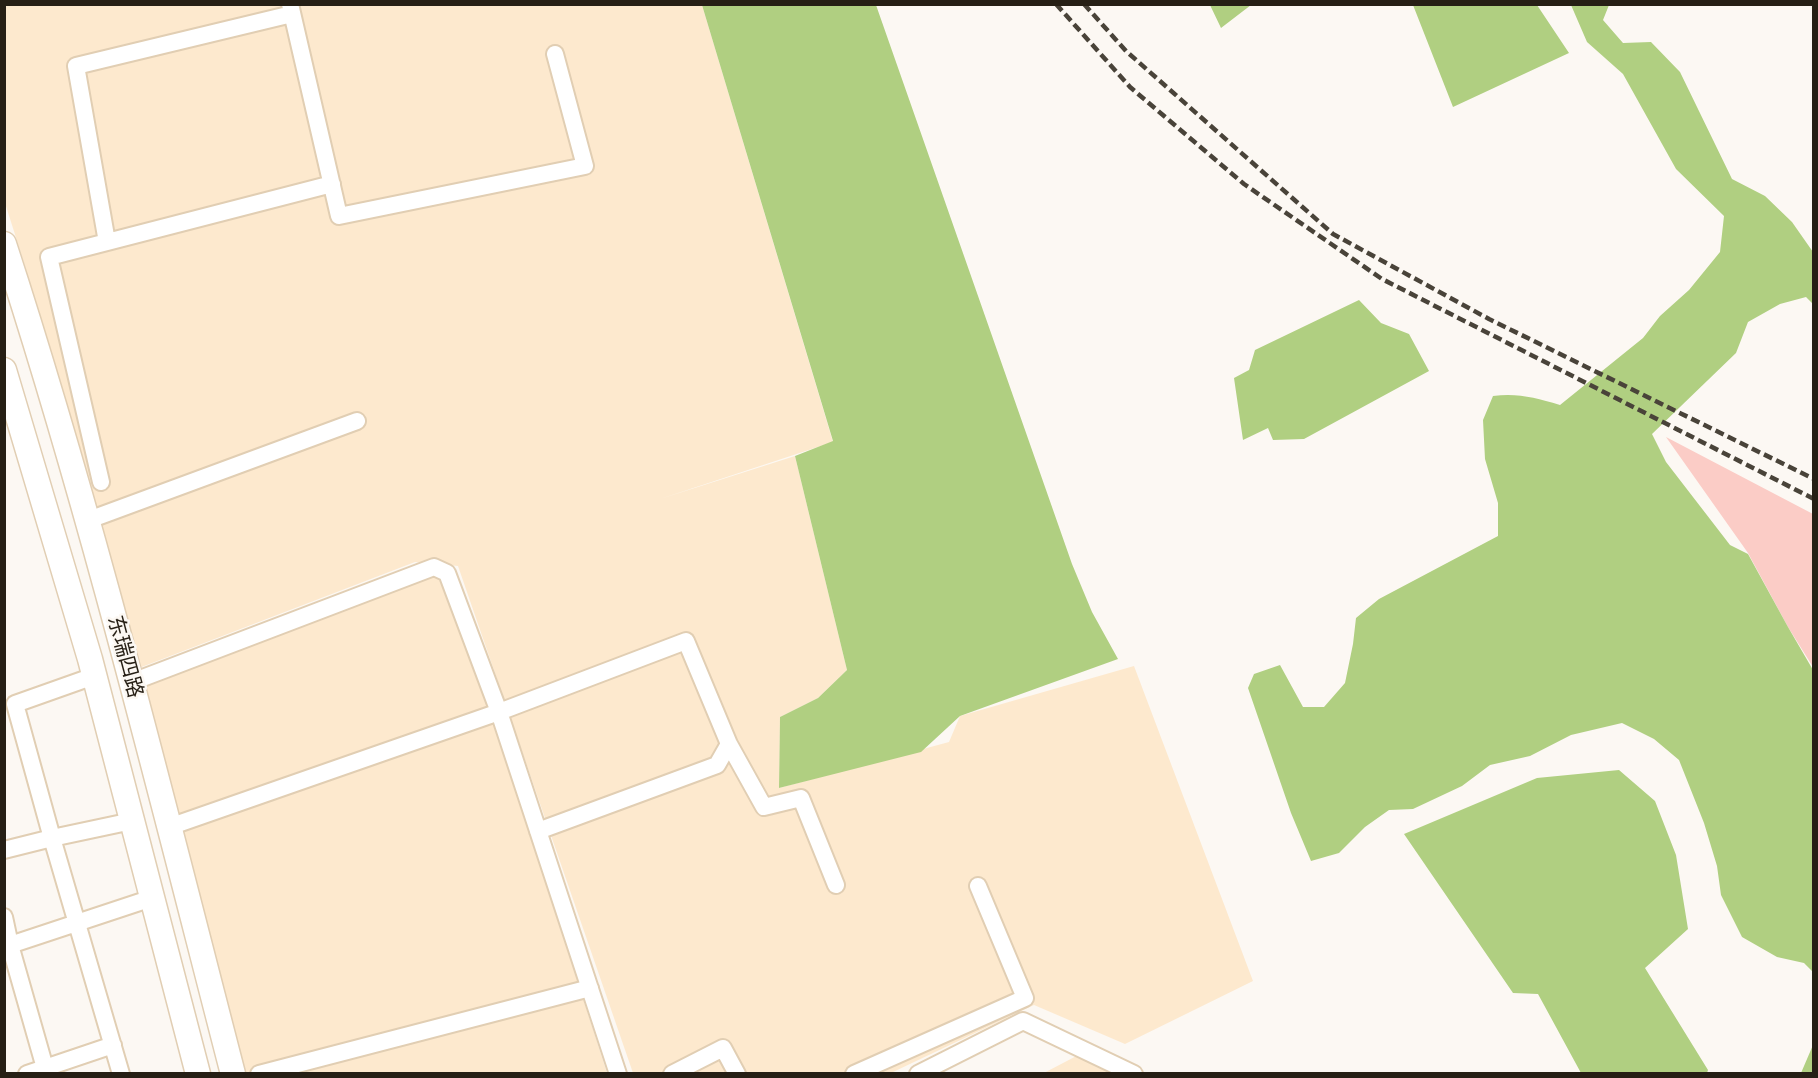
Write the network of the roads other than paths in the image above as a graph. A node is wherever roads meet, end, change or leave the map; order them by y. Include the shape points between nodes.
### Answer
1 (291, 9) edge
2 (555, 54) dead end
3 (332, 184) junction
4 (107, 242) junction
5 (4, 244) edge
6 (4, 370) edge
7 (357, 421) dead end
8 (101, 482) dead end
9 (86, 520) junction
10 (94, 676) junction
11 (132, 682) junction
12 (499, 712) junction
13 (729, 744) junction
14 (132, 821) junction
15 (169, 827) junction
16 (538, 831) junction
17 (52, 838) junction
18 (4, 850) edge
19 (836, 885) dead end
20 (978, 886) dead end
21 (152, 898) junction
22 (4, 917) edge
23 (76, 923) junction
24 (7, 946) edge
25 (590, 988) junction
26 (113, 1045) junction
27 (45, 1068) junction
28 (27, 1074) edge
29 (121, 1074) edge
30 (198, 1074) edge
31 (233, 1074) edge
32 (259, 1074) edge
33 (618, 1074) edge
34 (672, 1074) edge
35 (737, 1074) edge
36 (854, 1074) edge
37 (918, 1074) edge
38 (1134, 1074) edge

1 - 3 street
1 - 4 street via 76,66
2 - 3 street via 585,166 339,216
3 - 4 street
4 - 8 street via 49,257
5 - 9 main road, 东瑞四路 via 40,354
6 - 10 main road, 东瑞四路
7 - 9 street
9 - 11 main road, 东瑞四路
10 - 14 main road, 东瑞四路
10 - 17 street via 15,704
11 - 12 street via 434,567 447,573
11 - 15 main road, 东瑞四路
12 - 13 street via 686,641
12 - 15 street
12 - 16 street
13 - 16 street via 717,765
13 - 19 street via 764,807 801,798
14 - 17 street
14 - 21 main road, 东瑞四路
15 - 31 main road, 东瑞四路
16 - 25 street
17 - 18 street
17 - 23 street
20 - 36 street via 1024,998
21 - 23 street
21 - 30 main road, 东瑞四路
22 - 24 street
23 - 24 street
23 - 26 street
24 - 27 street
25 - 32 street
25 - 33 street
26 - 27 street
26 - 29 street
27 - 28 street
34 - 35 street via 723,1048
37 - 38 street via 1023,1021

